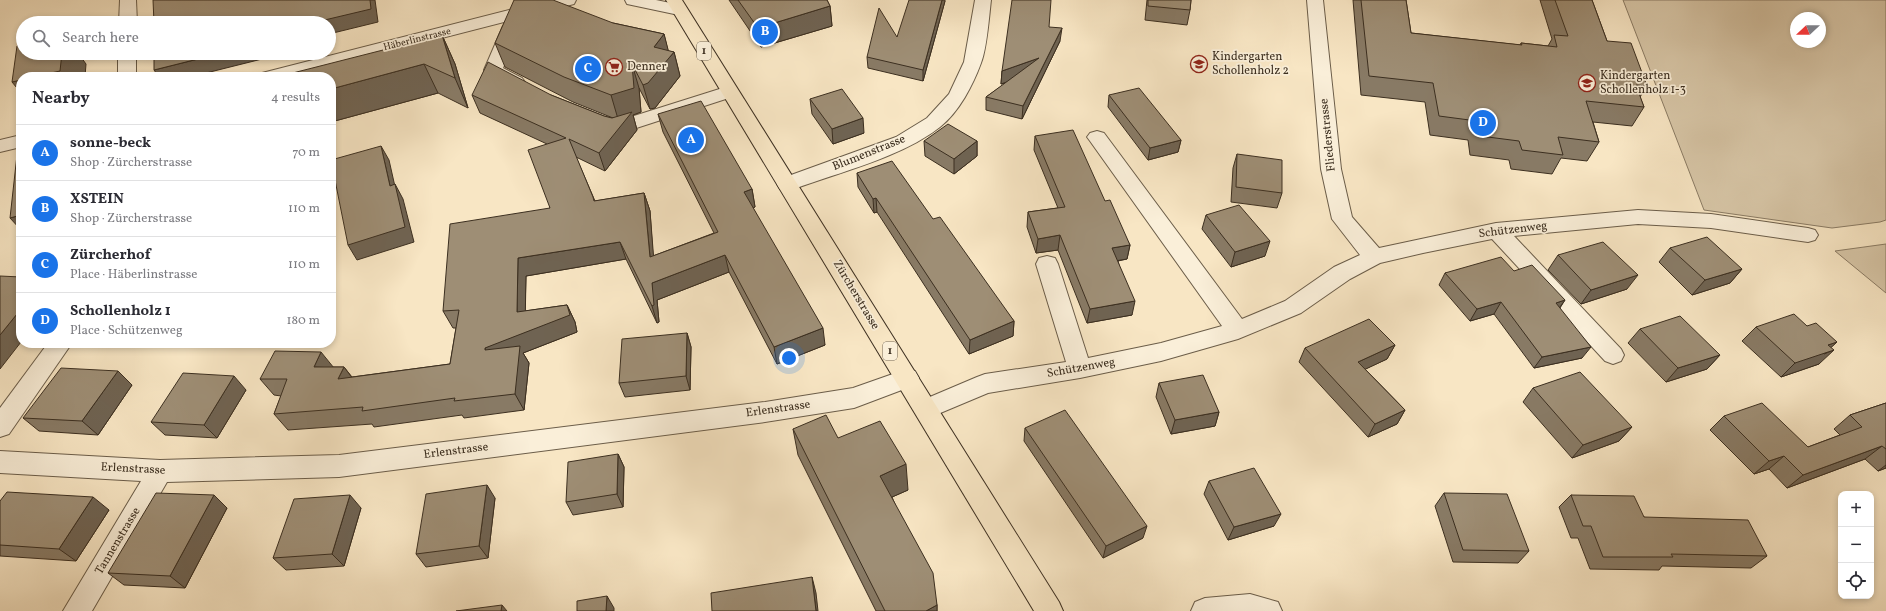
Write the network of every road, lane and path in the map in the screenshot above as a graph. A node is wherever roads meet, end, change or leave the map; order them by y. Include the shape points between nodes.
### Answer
1 (128, 0) edge
2 (568, 0) edge
3 (574, 0) edge
4 (633, 0) edge
5 (983, 0) edge
6 (1314, 0) edge
7 (677, 5) edge
8 (518, 13) junction
9 (128, 16) edge
10 (127, 60) edge
11 (334, 60) edge
12 (336, 60) edge
13 (127, 72) edge
14 (288, 72) edge
15 (532, 90) edge
16 (729, 92) junction
17 (592, 118) edge
18 (1097, 137) dead end
19 (16, 142) edge
20 (0, 146) edge
21 (787, 184) junction
22 (1496, 230) junction
23 (1808, 235) dead end
24 (1374, 257) junction
25 (1047, 264) dead end
26 (1238, 330) junction
27 (57, 348) edge
28 (1613, 355) dead end
29 (1080, 369) junction
30 (907, 378) junction
31 (926, 409) junction
32 (0, 427) edge
33 (0, 462) edge
34 (160, 471) junction
35 (77, 611) edge
36 (1049, 611) edge
37 (1205, 611) edge
38 (1268, 611) edge

1 - 9 street
2 - 3 street, Häberlinstrasse
2 - 8 street, Häberlinstrasse
4 - 7 street
5 - 21 street, Blumenstrasse via 973,62 957,96 934,122 895,144
6 - 24 street, Fliederstrasse via 1331,169 1342,219
7 - 16 main road, Zürcherstrasse / 1
8 - 12 street, Häberlinstrasse
8 - 15 street via 493,70
10 - 13 street
11 - 14 street, Häberlinstrasse
16 - 17 street via 617,128
16 - 21 main road, Zürcherstrasse / 1
18 - 26 street
19 - 20 street
21 - 30 main road, Zürcherstrasse / 1
22 - 23 street, Schützenweg via 1638,217 1711,221
22 - 24 street, Schützenweg
22 - 28 street
24 - 26 street, Schützenweg via 1342,273 1292,306
25 - 29 street
26 - 29 street, Schützenweg via 1161,352
27 - 32 street
29 - 31 street, Schützenweg via 985,384
30 - 31 main road, Zürcherstrasse / 1
30 - 34 street, Erlenstrasse via 854,398 765,412 338,466
31 - 36 main road, Zürcherstrasse / 1
33 - 34 street, Erlenstrasse
34 - 35 street, Tannenstrasse
37 - 38 street via 1250,607

